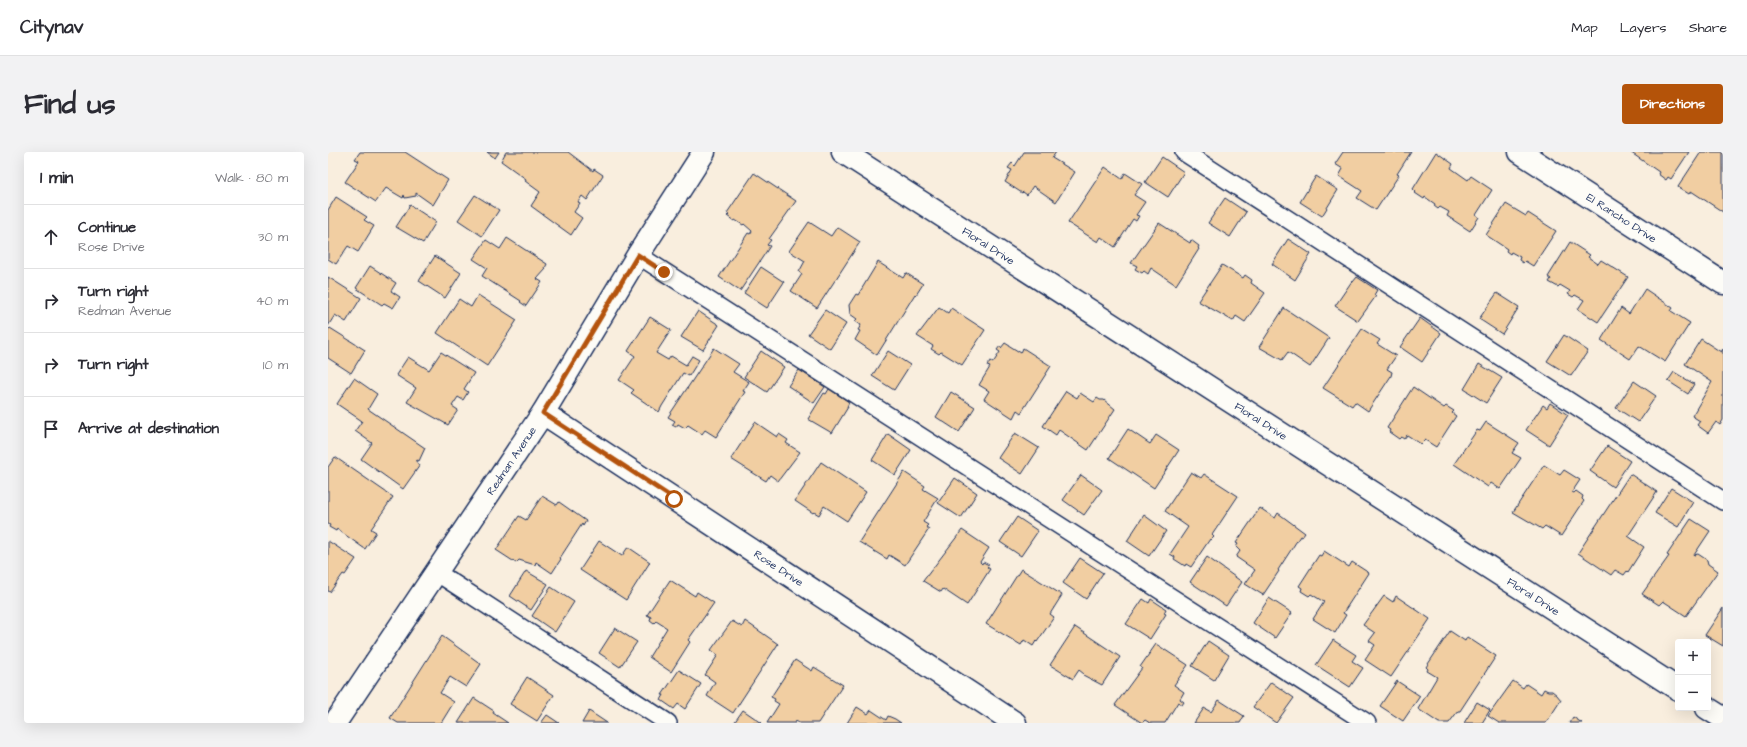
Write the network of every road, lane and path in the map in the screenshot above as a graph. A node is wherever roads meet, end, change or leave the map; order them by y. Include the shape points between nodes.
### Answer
1 (704, 152) edge
2 (843, 152) edge
3 (1184, 152) edge
4 (1520, 152) edge
5 (638, 255) junction
6 (1723, 284) edge
7 (543, 413) junction
8 (1723, 501) edge
9 (436, 572) junction
10 (1675, 687) edge
11 (1711, 710) edge
12 (1723, 718) edge
13 (334, 723) edge
14 (668, 723) edge
15 (1015, 723) edge
16 (1367, 723) edge

1 - 5 street, Redman Avenue
2 - 10 street, Floral Drive
3 - 8 lane
4 - 6 street, El Rancho Drive
5 - 7 street, Redman Avenue
5 - 16 lane
7 - 9 street, Redman Avenue
7 - 15 street, Rose Drive
9 - 13 street, Redman Avenue
9 - 14 lane
11 - 12 street

